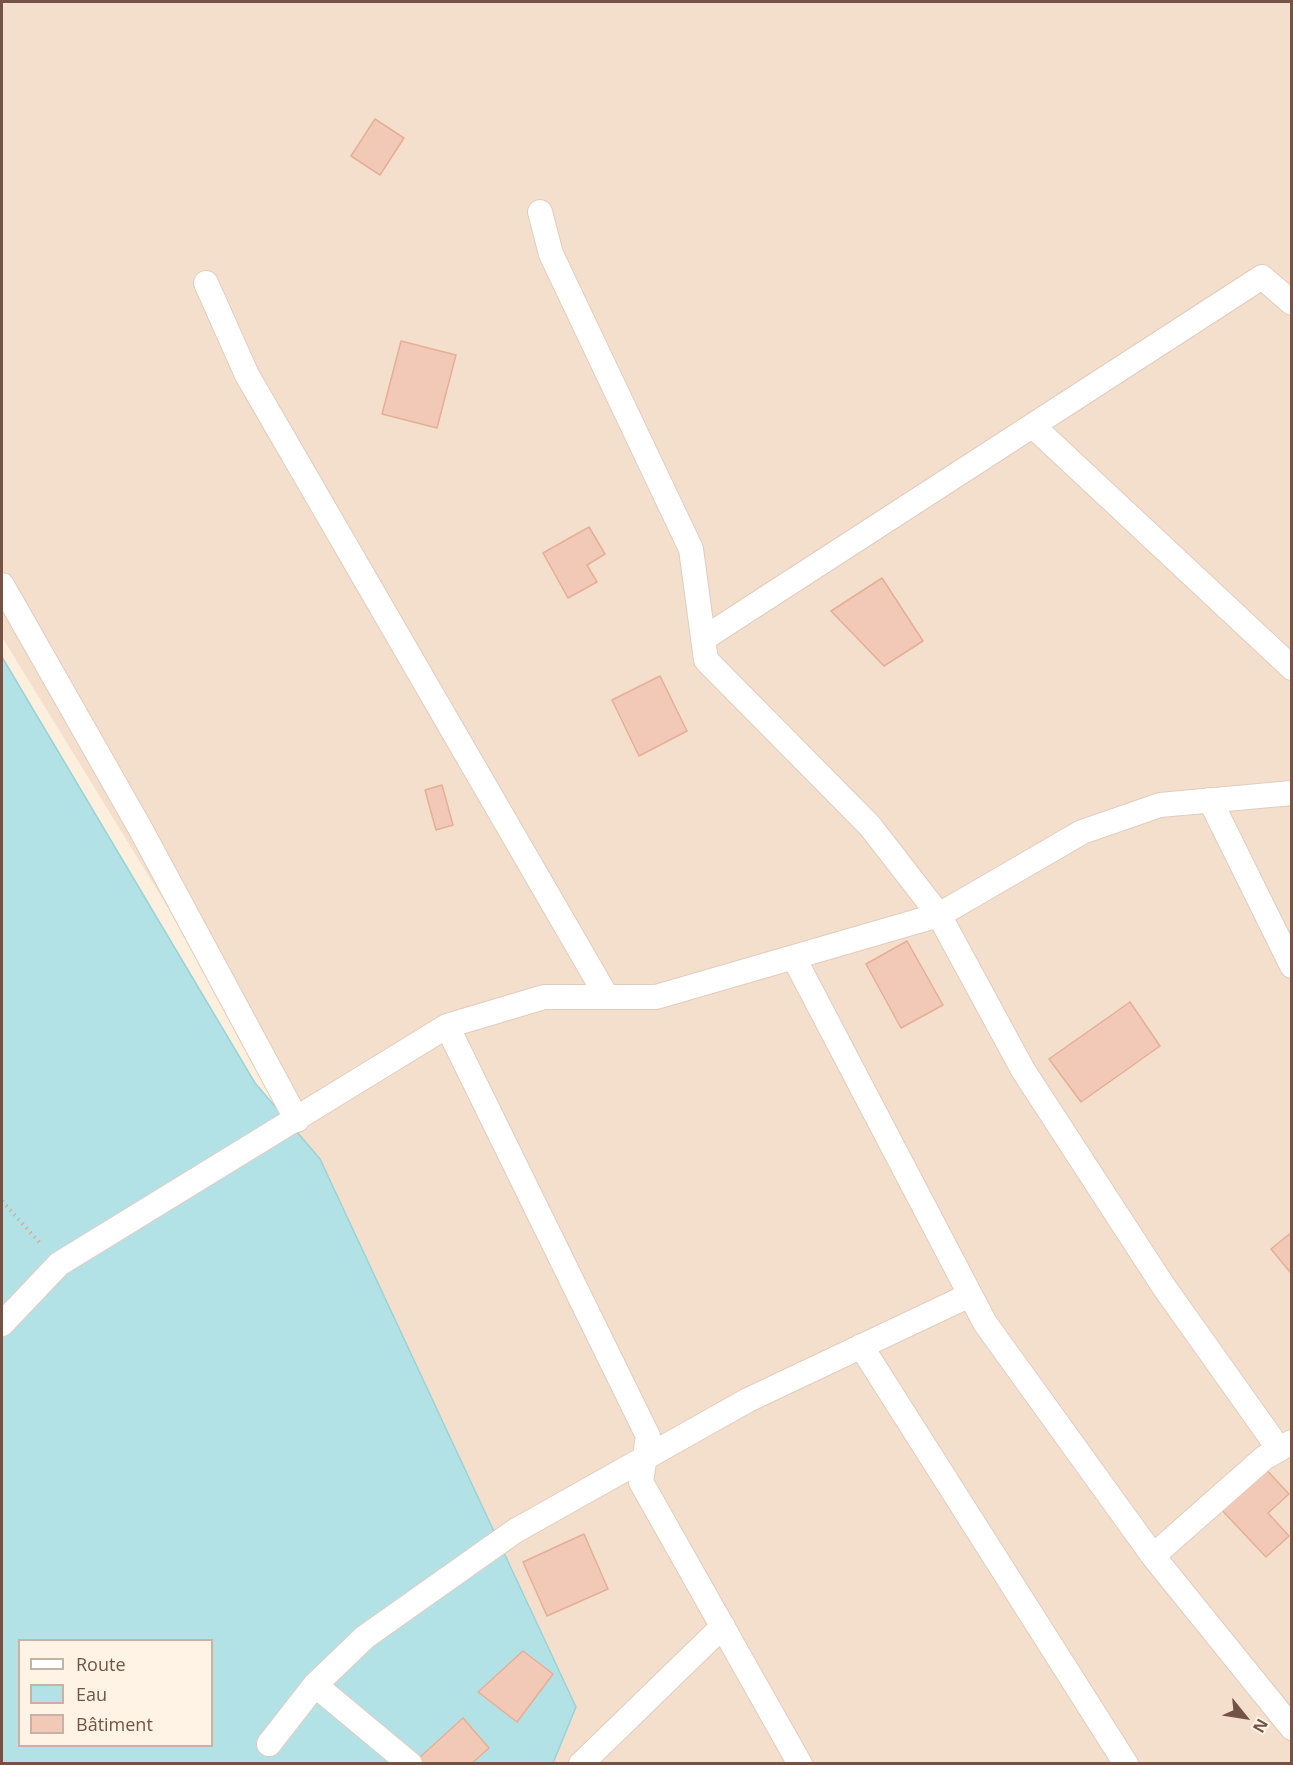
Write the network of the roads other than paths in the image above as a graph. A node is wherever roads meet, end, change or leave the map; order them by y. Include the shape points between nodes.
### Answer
1 (540, 212) dead end
2 (206, 283) dead end
3 (1292, 303) edge
4 (1033, 426) junction
5 (2, 585) edge
6 (703, 639) junction
7 (1292, 668) edge
8 (1292, 793) edge
9 (1210, 800) junction
10 (939, 915) junction
11 (794, 958) junction
12 (1292, 966) edge
13 (607, 997) junction
14 (447, 1026) junction
15 (297, 1120) junction
16 (970, 1295) junction
17 (2, 1324) edge
18 (861, 1346) junction
19 (1285, 1445) edge
20 (645, 1458) junction
21 (1154, 1556) junction
22 (723, 1626) junction
23 (315, 1685) junction
24 (1292, 1728) edge
25 (269, 1744) dead end
26 (410, 1764) edge
27 (581, 1764) edge
28 (800, 1764) edge
29 (1126, 1764) edge

1 - 6 street via 551,254 691,549
2 - 13 street via 247,375
3 - 4 street via 1262,277
4 - 6 street
4 - 7 street
5 - 15 street via 140,828
6 - 10 street via 706,660 870,826
8 - 9 street
9 - 10 street via 1160,805 1082,832
9 - 12 street
10 - 11 street
10 - 19 street via 1029,1080 1164,1287
11 - 13 street via 656,997
11 - 16 street
13 - 14 street via 544,997
14 - 15 street
14 - 20 street via 648,1436
15 - 17 street via 59,1264
16 - 18 street
16 - 21 street via 985,1323
18 - 20 street via 748,1400
18 - 29 street
19 - 21 street via 1264,1458
20 - 22 street via 641,1482
20 - 23 street via 515,1531 365,1637
21 - 24 street
22 - 27 street
22 - 28 street
23 - 25 street
23 - 26 street

